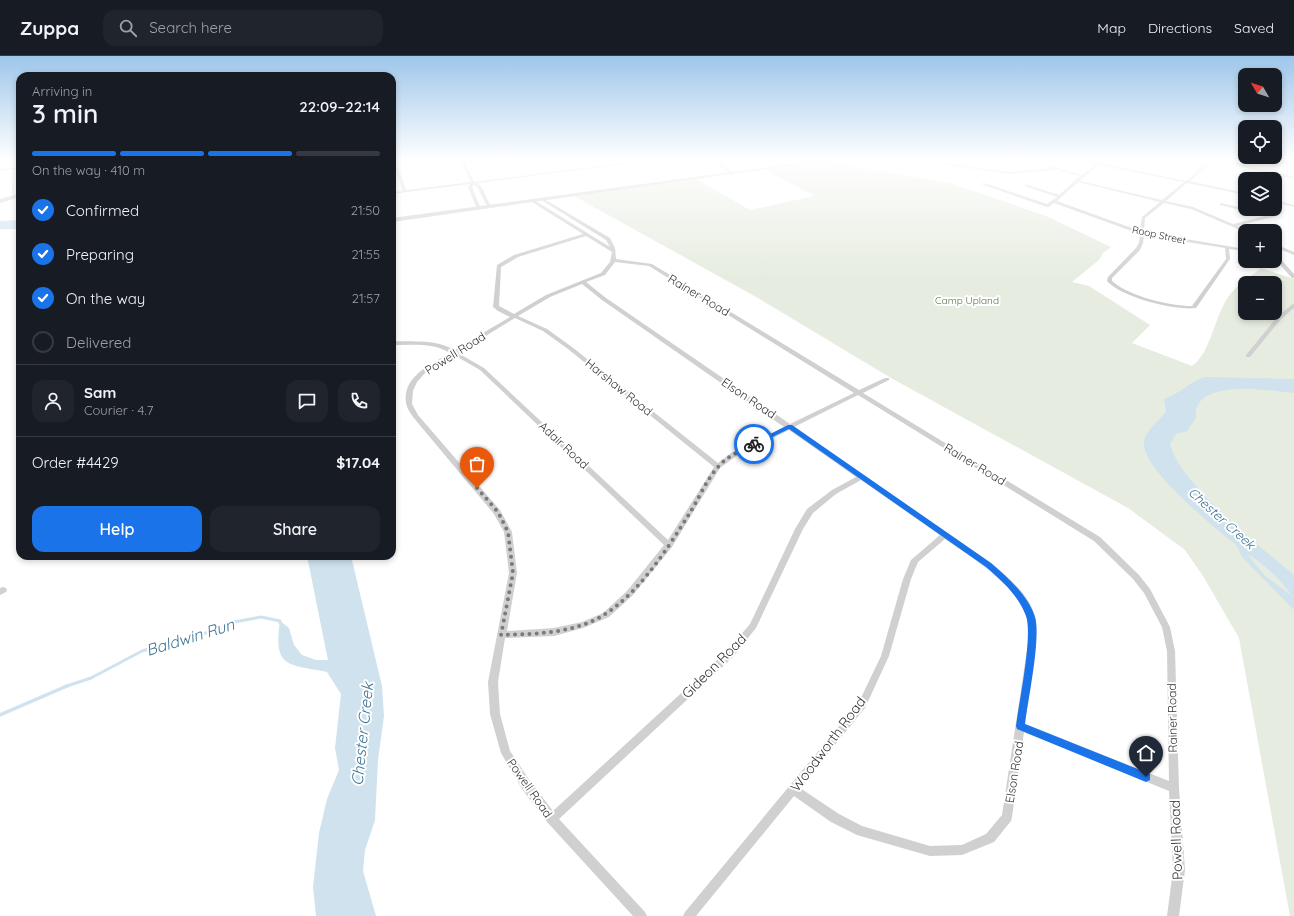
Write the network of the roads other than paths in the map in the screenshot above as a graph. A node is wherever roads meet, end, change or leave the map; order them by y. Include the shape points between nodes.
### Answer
1 (16, 200) edge
2 (476, 200) edge
3 (486, 200) edge
4 (543, 200) edge
5 (544, 200) edge
6 (1031, 200) edge
7 (1159, 200) edge
8 (1292, 200) edge
9 (0, 201) edge
10 (533, 201) junction
11 (1054, 201) joint
12 (1163, 201) junction
13 (1282, 203) edge
14 (1221, 204) dead end
15 (1289, 205) junction
16 (1294, 206) edge
17 (489, 207) junction
18 (479, 208) junction
19 (1238, 208) edge
20 (1272, 216) edge
21 (396, 219) edge
22 (1234, 225) junction
23 (1238, 227) edge
24 (1142, 233) junction
25 (587, 234) junction
26 (1227, 248) junction
27 (1282, 248) edge
28 (1238, 249) edge
29 (1282, 252) edge
30 (1293, 253) edge
31 (614, 256) junction
32 (1282, 264) edge
33 (1294, 277) edge
34 (583, 282) junction
35 (1294, 305) edge
36 (514, 316) junction
37 (396, 343) edge
38 (454, 352) junction
39 (1248, 356) dead end
40 (887, 379) dead end
41 (860, 392) junction
42 (790, 426) junction
43 (718, 466) junction
44 (862, 477) junction
45 (945, 535) junction
46 (669, 545) junction
47 (501, 635) junction
48 (1020, 726) junction
49 (1174, 788) junction
50 (794, 790) junction
51 (552, 819) junction
52 (641, 916) edge
53 (689, 916) edge
54 (1173, 916) edge

1 - 9 street
2 - 18 street
3 - 17 street
4 - 10 street
5 - 31 street via 608,239
6 - 11 street via 1048,206
7 - 12 street
8 - 15 street
10 - 17 street
10 - 25 street
11 - 24 street, Roop Street
12 - 22 street via 1192,208
12 - 24 street via 1143,218
13 - 15 street
14 - 19 street
15 - 16 street
17 - 18 street
18 - 21 street
20 - 22 street
22 - 23 street
24 - 26 street, Roop Street
24 - 26 street via 1138,249 1110,278 1110,283 1119,289 1176,306 1190,308 1197,304 1226,263 1229,256
25 - 31 street via 606,246
25 - 36 street, Harshaw Road via 516,256 498,266 496,307
26 - 28 street, Roop Street
27 - 30 street
29 - 30 street
31 - 34 street, Powell Road via 610,267 603,274
31 - 41 street, Rainer Road via 650,266
32 - 33 street
34 - 36 street, Powell Road via 548,296
34 - 42 street, Elson Road
35 - 39 street via 1279,318
36 - 38 street, Powell Road
36 - 43 street, Harshaw Road via 545,330 570,348
37 - 38 street, Adair Road via 430,344
38 - 46 street, Adair Road via 482,369
38 - 47 street, Powell Road via 414,381 409,404 415,416 498,512 508,532 513,573
40 - 41 street
41 - 42 street
41 - 49 street, Rainer Road via 1097,539 1136,577 1147,591 1166,626 1171,651
42 - 43 street via 732,455
42 - 44 street, Elson Road
43 - 46 street
44 - 45 street, Elson Road
44 - 51 street, Gideon Road via 834,492 810,512 754,626 730,654
45 - 48 street, Elson Road via 1005,579 1021,598 1031,618 1032,643
45 - 50 street, Woodworth Road via 915,560 907,578 885,656 862,705
46 - 47 street via 630,594 606,615 583,625 554,632
47 - 51 street, Powell Road via 493,682 496,720 506,753
48 - 49 street
48 - 50 street, Elson Road via 1007,817 990,838 962,850 930,851 861,831 835,818
49 - 54 street, Powell Road via 1179,870
50 - 53 street, Woodworth Road
51 - 52 street, Powell Road

